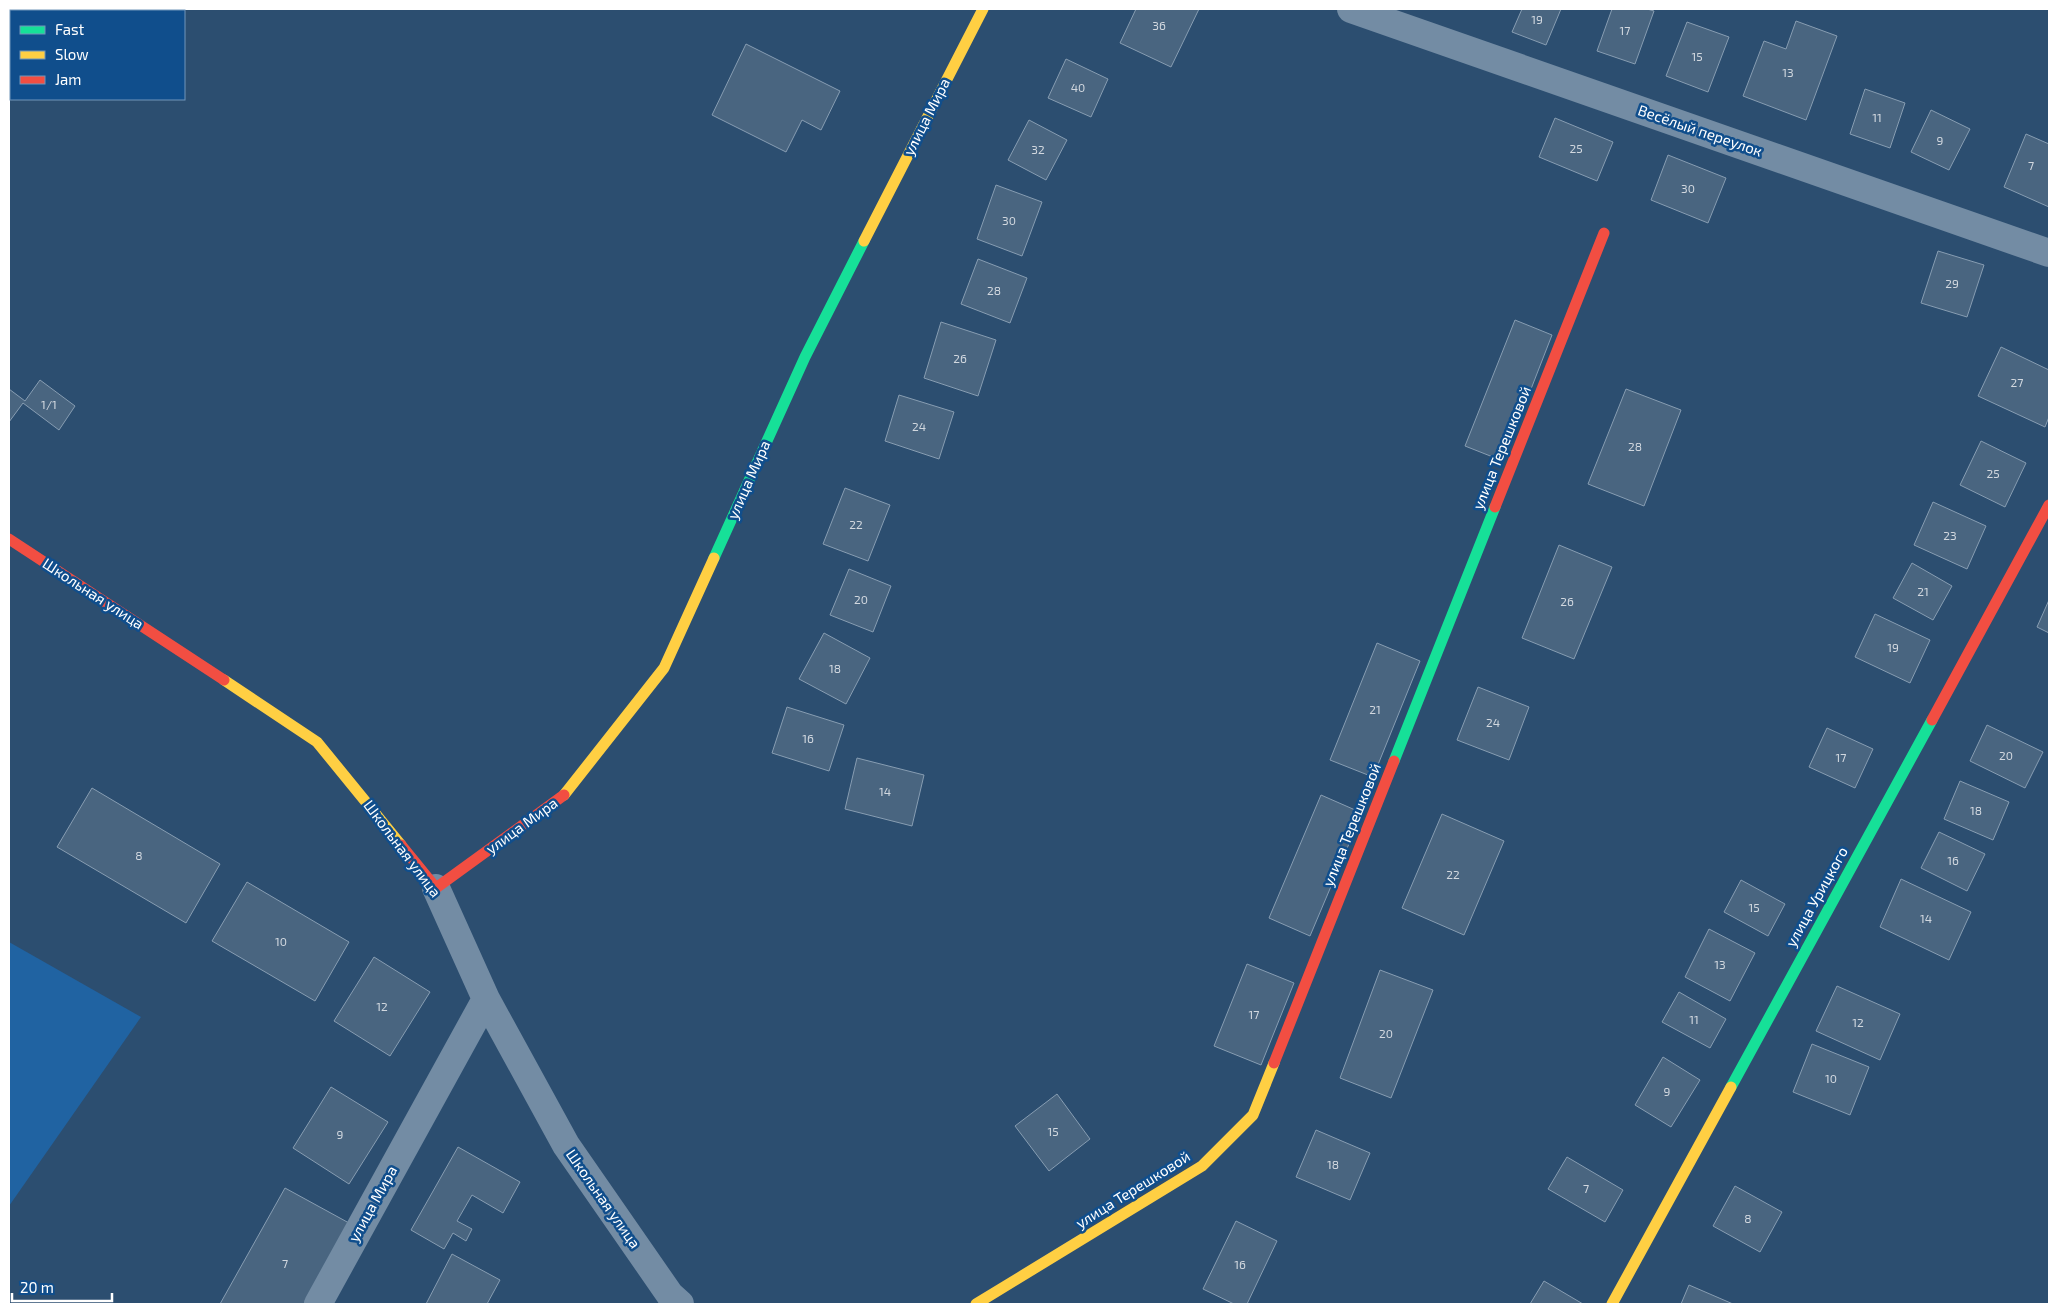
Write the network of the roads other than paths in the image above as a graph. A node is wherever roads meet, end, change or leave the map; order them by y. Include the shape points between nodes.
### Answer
1 (982, 9) edge
2 (1351, 9) edge
3 (1604, 233) dead end
4 (2049, 253) edge
5 (2049, 505) edge
6 (9, 539) edge
7 (436, 888) junction
8 (486, 999) junction
9 (318, 1304) edge
10 (680, 1304) edge
11 (976, 1304) edge
12 (1612, 1304) edge

1 - 7 street, улица Мира via 804,357 664,668 564,796
2 - 4 street, Весёлый переулок
3 - 11 street, улица Терешковой via 1253,1115 1202,1166
5 - 12 street, улица Урицкого
6 - 7 street, Школьная улица via 317,742
7 - 8 street, Школьная улица
8 - 9 street, улица Мира
8 - 10 street, Школьная улица via 566,1146 670,1295

